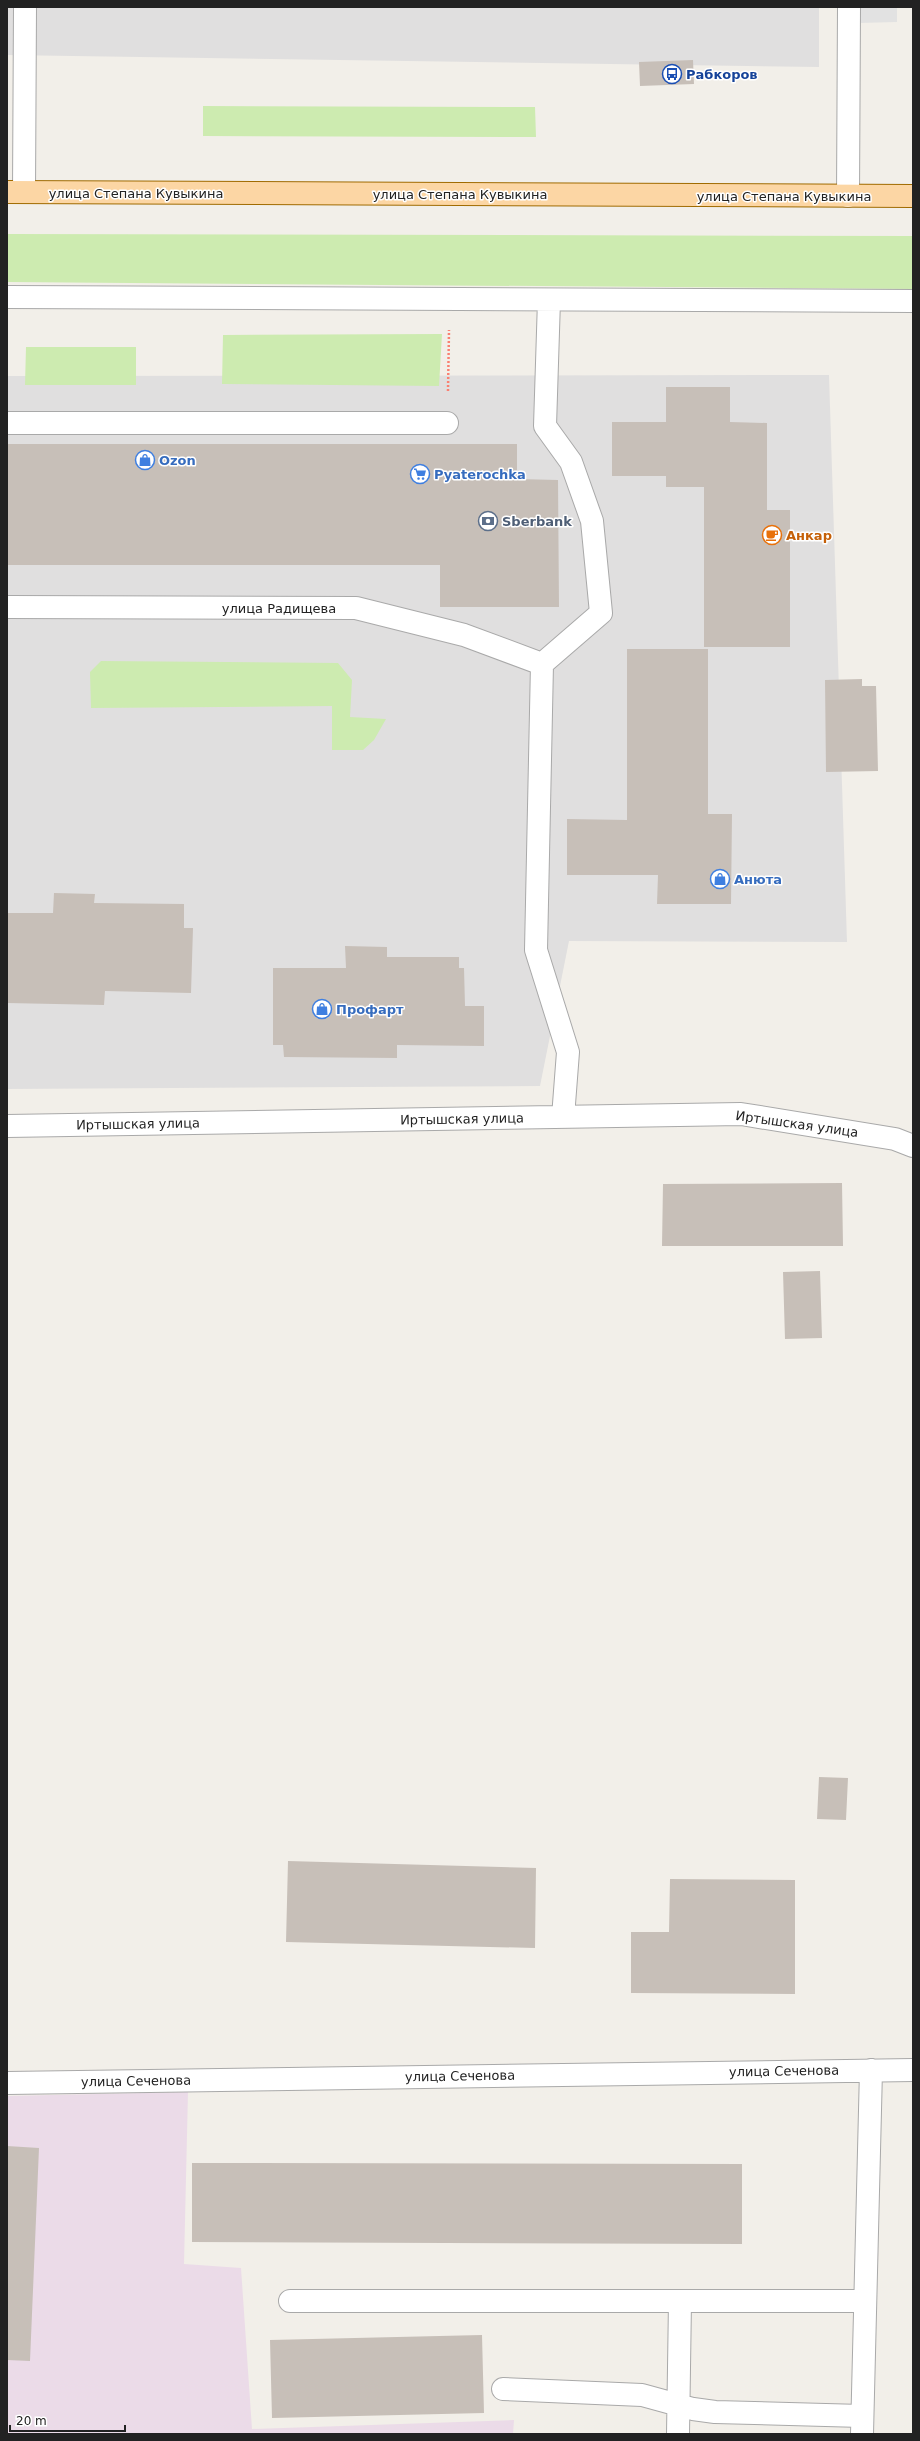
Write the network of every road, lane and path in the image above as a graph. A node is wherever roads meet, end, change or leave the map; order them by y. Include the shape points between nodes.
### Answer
1 (25, 7) edge
2 (849, 7) edge
3 (15, 192) edge
4 (848, 196) junction
5 (913, 196) edge
6 (7, 297) edge
7 (449, 299) junction
8 (549, 300) junction
9 (913, 301) edge
10 (7, 423) edge
11 (447, 423) joint
12 (7, 607) edge
13 (542, 664) junction
14 (563, 1117) junction
15 (7, 1126) edge
16 (913, 1146) edge
17 (871, 2070) junction
18 (913, 2070) edge
19 (7, 2083) edge
20 (290, 2301) dead end
21 (680, 2301) junction
22 (865, 2301) junction
23 (503, 2389) dead end
24 (678, 2405) junction
25 (862, 2425) edge
26 (678, 2434) edge

1 - 3 street
2 - 4 street
3 - 4 main road, улица Степана Кувыкина
4 - 5 main road, улица Степана Кувыкина
6 - 7 street
7 - 8 street
7 - 11 path
8 - 9 street
8 - 13 street via 545,426 571,462 592,521 601,613
10 - 11 street
12 - 13 street, улица Радищева via 356,608 464,635
13 - 14 street via 536,950 568,1052
14 - 15 street, Иртышская улица
14 - 16 street, Иртышская улица via 741,1114 895,1139
17 - 18 street, улица Сеченова
17 - 19 street, улица Сеченова
17 - 22 street
20 - 21 street
21 - 22 street
21 - 24 street
22 - 25 street
23 - 24 street via 642,2395
24 - 25 street via 715,2412
24 - 26 street

